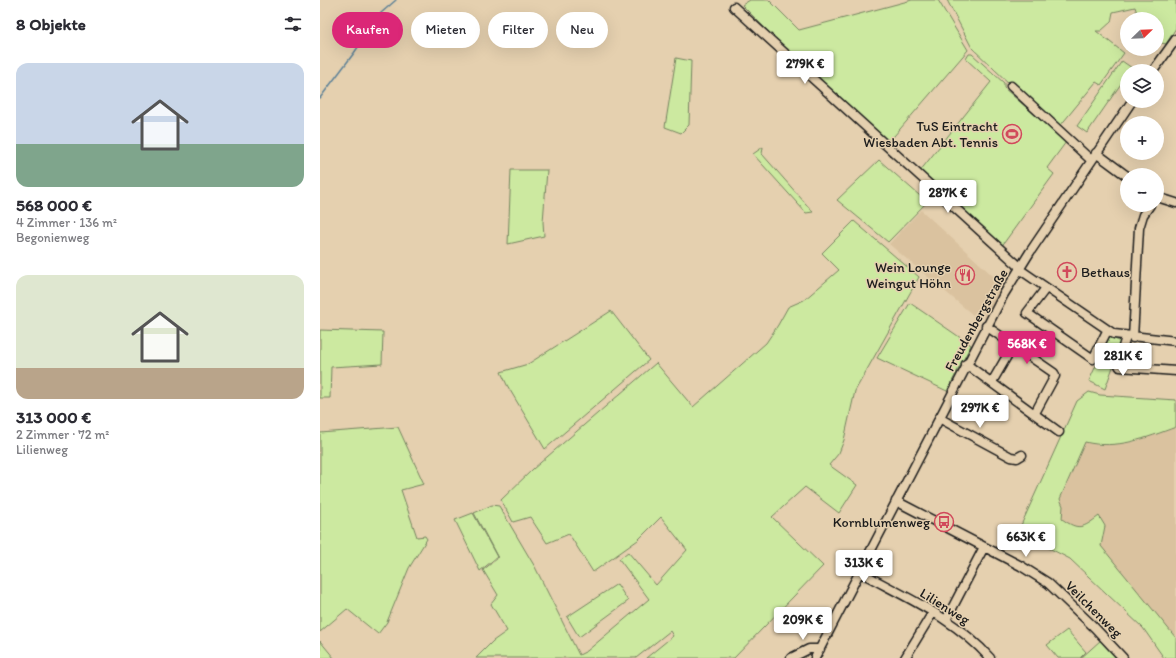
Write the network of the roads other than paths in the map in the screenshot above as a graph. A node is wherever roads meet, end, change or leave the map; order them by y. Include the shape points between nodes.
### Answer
1 (734, 7) dead end
2 (1176, 39) edge
3 (1158, 64) edge
4 (1011, 86) dead end
5 (1127, 108) edge
6 (1094, 157) junction
7 (1120, 172) edge
8 (1164, 199) edge
9 (1176, 203) edge
10 (1145, 212) edge
11 (1020, 268) junction
12 (1046, 288) junction
13 (986, 326) junction
14 (1108, 331) junction
15 (1129, 337) junction
16 (1176, 341) edge
17 (1014, 344) junction
18 (966, 364) junction
19 (1176, 371) edge
20 (992, 382) junction
21 (1035, 413) junction
22 (939, 418) junction
23 (1059, 432) dead end
24 (1022, 455) dead end
25 (896, 501) junction
26 (984, 547) junction
27 (860, 572) junction
28 (933, 612) junction
29 (946, 620) junction
30 (820, 649) junction
31 (791, 658) edge
32 (815, 658) edge
33 (905, 658) edge
34 (990, 658) edge
35 (1123, 658) edge

1 - 11 street
2 - 3 street
4 - 6 street
5 - 6 street, Freudenbergstraße
6 - 7 street
6 - 11 street, Freudenbergstraße
8 - 9 street
10 - 15 street via 1139,228
11 - 12 street
11 - 13 street, Freudenbergstraße
12 - 14 street
12 - 14 street via 1027,313 1093,359
13 - 17 street
13 - 18 street, Freudenbergstraße
14 - 15 street
15 - 16 street
15 - 19 street via 1118,363 1120,367
17 - 20 street
17 - 21 street via 1055,374
18 - 20 street
18 - 22 street, Freudenbergstraße
20 - 21 street
21 - 23 street
22 - 24 street via 1011,457 1017,458
22 - 25 street, Freudenbergstraße
25 - 26 street, Veilchenweg
25 - 27 street, Freudenbergstraße
26 - 29 street
26 - 35 street, Veilchenweg via 1048,583 1091,623
27 - 28 street, Lilienweg
27 - 30 street, Freudenbergstraße
28 - 29 street, Lilienweg
28 - 33 street
29 - 34 street, Lilienweg
30 - 31 street via 809,649
30 - 32 street, Freudenbergstraße

